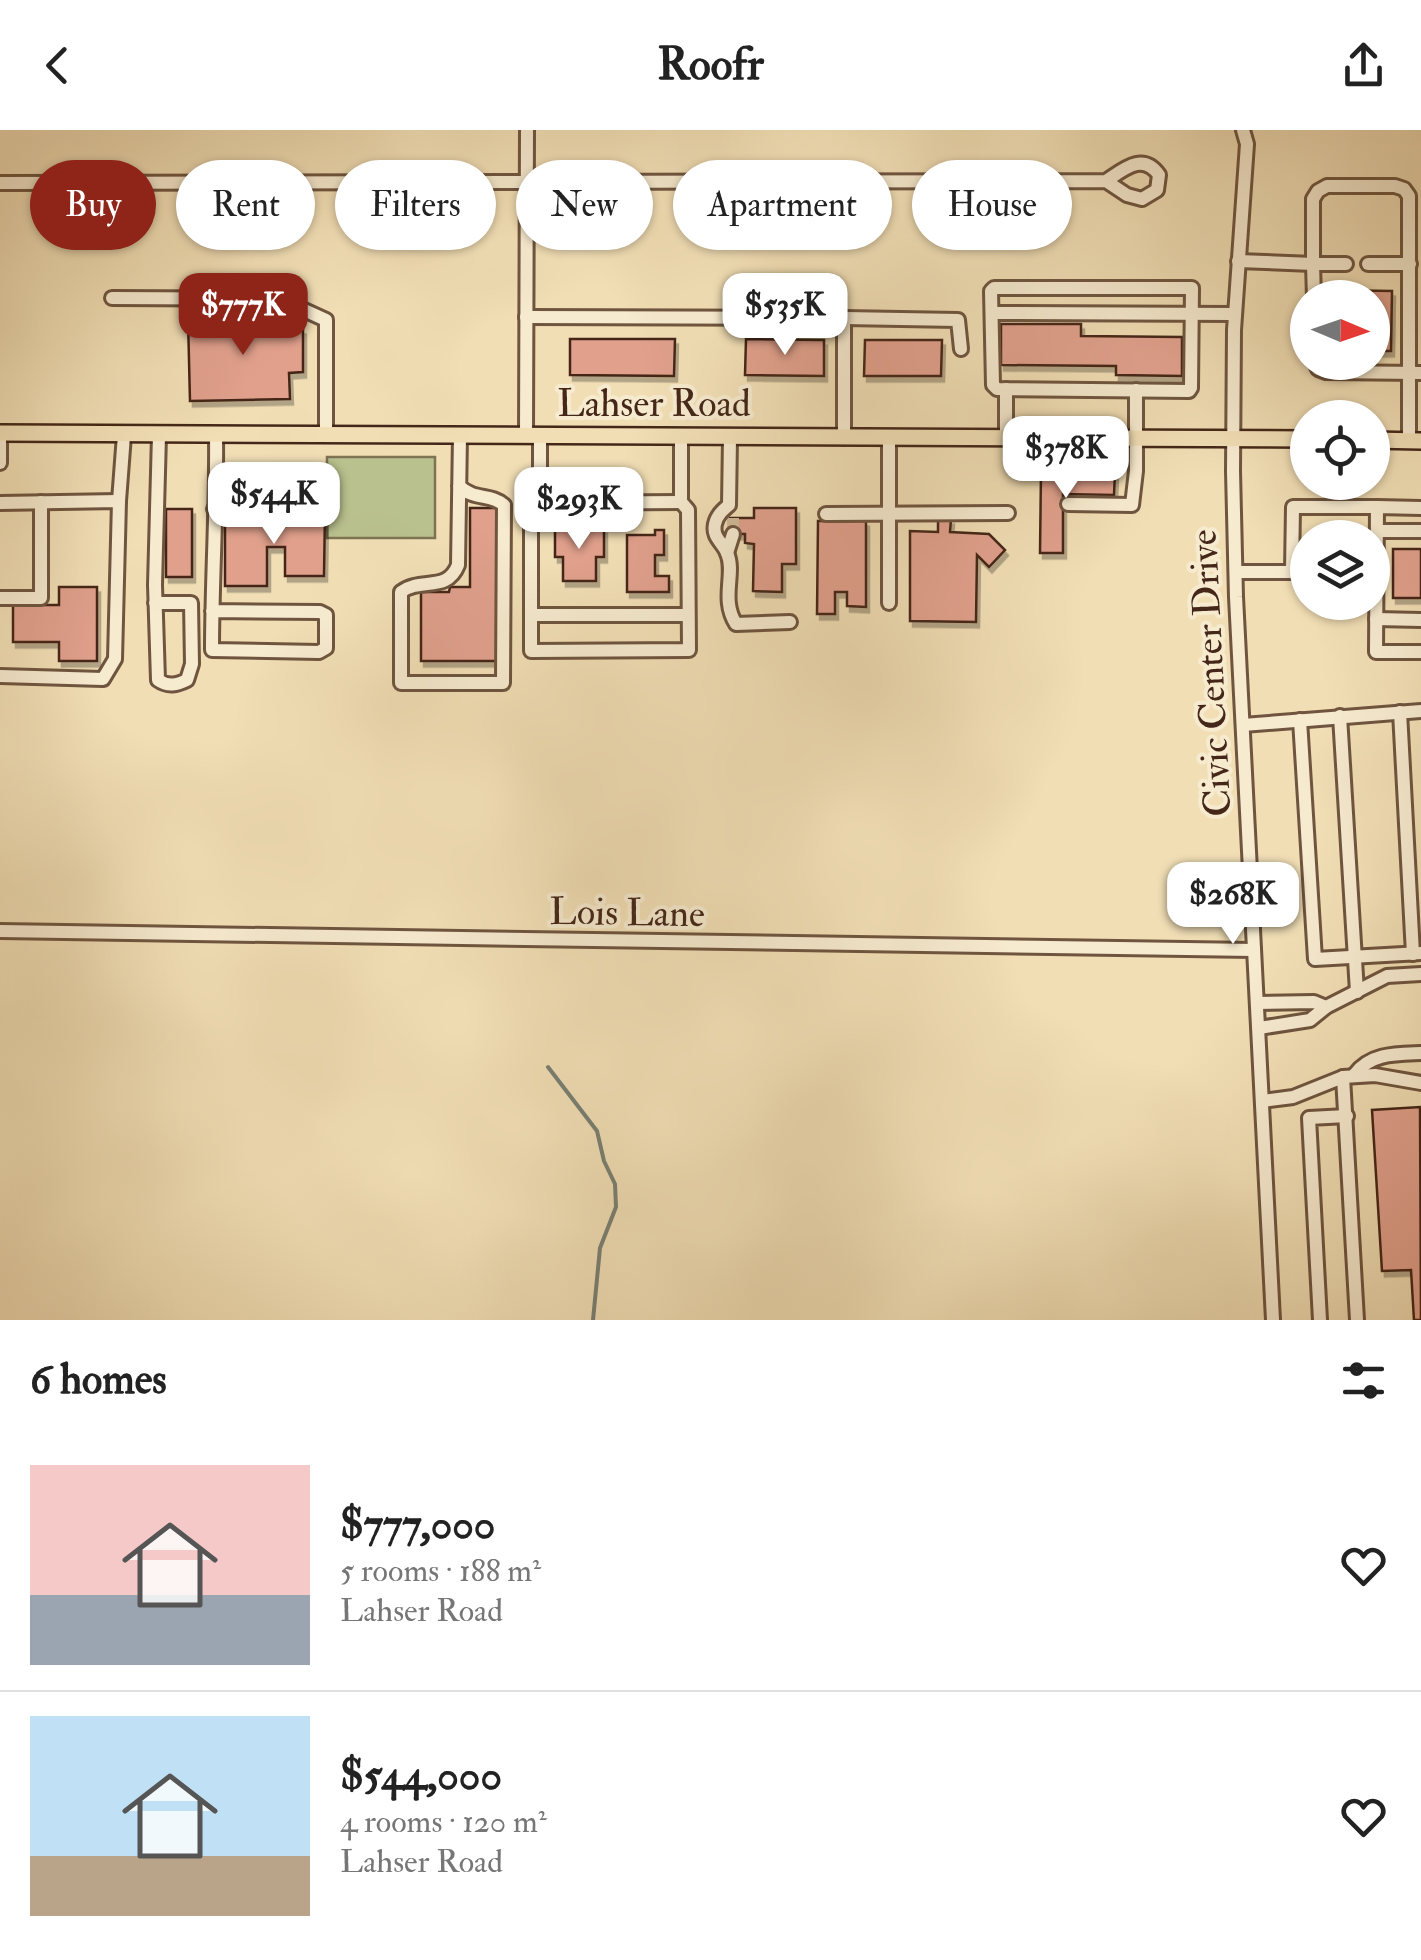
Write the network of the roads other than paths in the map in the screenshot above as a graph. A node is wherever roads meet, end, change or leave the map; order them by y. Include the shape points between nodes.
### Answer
1 (527, 130) edge
2 (1253, 130) edge
3 (1245, 137) edge
4 (527, 160) edge
5 (1106, 181) dead end
6 (0, 183) edge
7 (516, 183) edge
8 (653, 183) edge
9 (526, 250) edge
10 (1238, 261) junction
11 (1314, 264) junction
12 (1346, 264) dead end
13 (1368, 264) dead end
14 (1410, 264) junction
15 (1314, 280) edge
16 (112, 298) dead end
17 (992, 312) junction
18 (1192, 313) junction
19 (1234, 314) junction
20 (526, 317) junction
21 (844, 318) junction
22 (961, 349) dead end
23 (1390, 373) edge
24 (1415, 373) edge
25 (1006, 389) junction
26 (1136, 390) junction
27 (0, 433) edge
28 (124, 435) junction
29 (160, 435) junction
30 (216, 435) junction
31 (326, 435) junction
32 (460, 436) junction
33 (533, 436) junction
34 (681, 437) junction
35 (730, 438) junction
36 (844, 438) junction
37 (889, 438) junction
38 (1006, 438) junction
39 (1137, 438) junction
40 (1290, 438) edge
41 (1232, 439) junction
42 (1390, 440) edge
43 (1415, 441) edge
44 (0, 463) edge
45 (459, 486) junction
46 (119, 501) junction
47 (41, 502) junction
48 (681, 502) junction
49 (0, 503) edge
50 (540, 503) junction
51 (1068, 504) dead end
52 (1376, 508) junction
53 (1421, 508) edge
54 (214, 509) junction
55 (267, 510) dead end
56 (1008, 513) dead end
57 (826, 514) dead end
58 (889, 514) junction
59 (1293, 520) edge
60 (1376, 520) edge
61 (1421, 531) edge
62 (733, 534) tunnel mouth
63 (1390, 536) edge
64 (727, 552) junction
65 (1236, 572) junction
66 (1290, 572) edge
67 (0, 598) edge
68 (155, 603) junction
69 (889, 603) dead end
70 (212, 610) junction
71 (530, 615) junction
72 (688, 615) junction
73 (1376, 620) edge
74 (1390, 620) edge
75 (1421, 620) edge
76 (790, 622) dead end
77 (1421, 652) edge
78 (0, 676) edge
79 (1421, 711) edge
80 (1400, 712) junction
81 (1340, 716) junction
82 (1300, 720) junction
83 (1243, 725) junction
84 (0, 931) edge
85 (1254, 950) junction
86 (1417, 953) edge
87 (1352, 957) junction
88 (1421, 974) edge
89 (1357, 992) junction
90 (1257, 1003) junction
91 (1326, 1008) junction
92 (1259, 1028) junction
93 (1421, 1052) edge
94 (1349, 1076) junction
95 (1421, 1083) edge
96 (1262, 1101) junction
97 (1346, 1116) junction
98 (1273, 1320) edge
99 (1320, 1320) edge
100 (1357, 1320) edge

1 - 4 street
2 - 3 street, Civic Center Drive
3 - 10 street, Civic Center Drive
5 - 8 street
6 - 7 street
9 - 20 street
10 - 11 street
10 - 19 street, Civic Center Drive
11 - 12 street
11 - 14 street via 1313,198 1327,186 1404,189 1410,196
11 - 15 street
13 - 14 street
14 - 24 street
16 - 31 street via 280,299 326,320
17 - 18 street
17 - 18 street via 991,290 1192,288
17 - 25 street via 993,385
18 - 19 street
18 - 26 street via 1189,391
19 - 41 street, Civic Center Drive
20 - 21 street
20 - 33 street via 519,357
21 - 22 street via 958,320
21 - 36 street
23 - 24 street
24 - 43 street
25 - 26 street
25 - 38 street
26 - 39 street
27 - 28 main road, Lahser Road
27 - 44 street
28 - 29 main road, Lahser Road
28 - 46 street
29 - 30 main road, Lahser Road
29 - 68 street
30 - 31 main road, Lahser Road
30 - 54 street
31 - 32 main road, Lahser Road
32 - 33 main road, Lahser Road
32 - 45 street
33 - 34 main road, Lahser Road
33 - 50 street
34 - 35 main road, Lahser Road
34 - 48 street
35 - 36 main road, Lahser Road
35 - 64 street via 731,511 718,517 714,530
36 - 37 main road, Lahser Road
37 - 38 main road, Lahser Road
37 - 58 street
38 - 39 main road, Lahser Road
39 - 41 main road, Lahser Road
39 - 51 street via 1132,505
40 - 41 main road, Lahser Road
41 - 65 street, Civic Center Drive
42 - 43 main road
45 - 45 street via 457,570 442,583 401,592 402,682 504,683 504,508
46 - 47 street
46 - 78 street via 116,659 103,678
47 - 49 street
47 - 67 street via 41,598
48 - 50 street
48 - 72 street via 688,510
50 - 71 street via 531,512
52 - 53 street
52 - 59 street via 1293,507
52 - 60 street
54 - 55 street
54 - 70 street
56 - 58 street
57 - 58 street
58 - 69 street
61 - 63 street
62 - 64 street
64 - 76 street via 728,612 736,624
65 - 66 street
65 - 83 street, Civic Center Drive
68 - 68 street via 158,680 178,684 188,680 192,664 191,603
70 - 70 street via 212,650 326,648 326,616 320,612
71 - 72 street
71 - 72 street via 530,652 689,650
73 - 77 street via 1376,652
74 - 75 street
79 - 80 street
80 - 81 street
80 - 86 street
81 - 82 street
81 - 87 street
82 - 83 street
82 - 87 street via 1315,959
83 - 85 street, Civic Center Drive
84 - 85 street, Lois Lane
85 - 90 street, Civic Center Drive
86 - 87 street
87 - 89 street
88 - 89 street via 1387,976
89 - 91 street
90 - 91 street via 1314,1002
90 - 92 street, Civic Center Drive
91 - 92 street via 1299,1024
92 - 96 street, Civic Center Drive
93 - 94 street via 1374,1058
94 - 95 street
94 - 96 street
94 - 97 street
96 - 98 street, Civic Center Drive
97 - 99 street via 1309,1118
97 - 100 street

